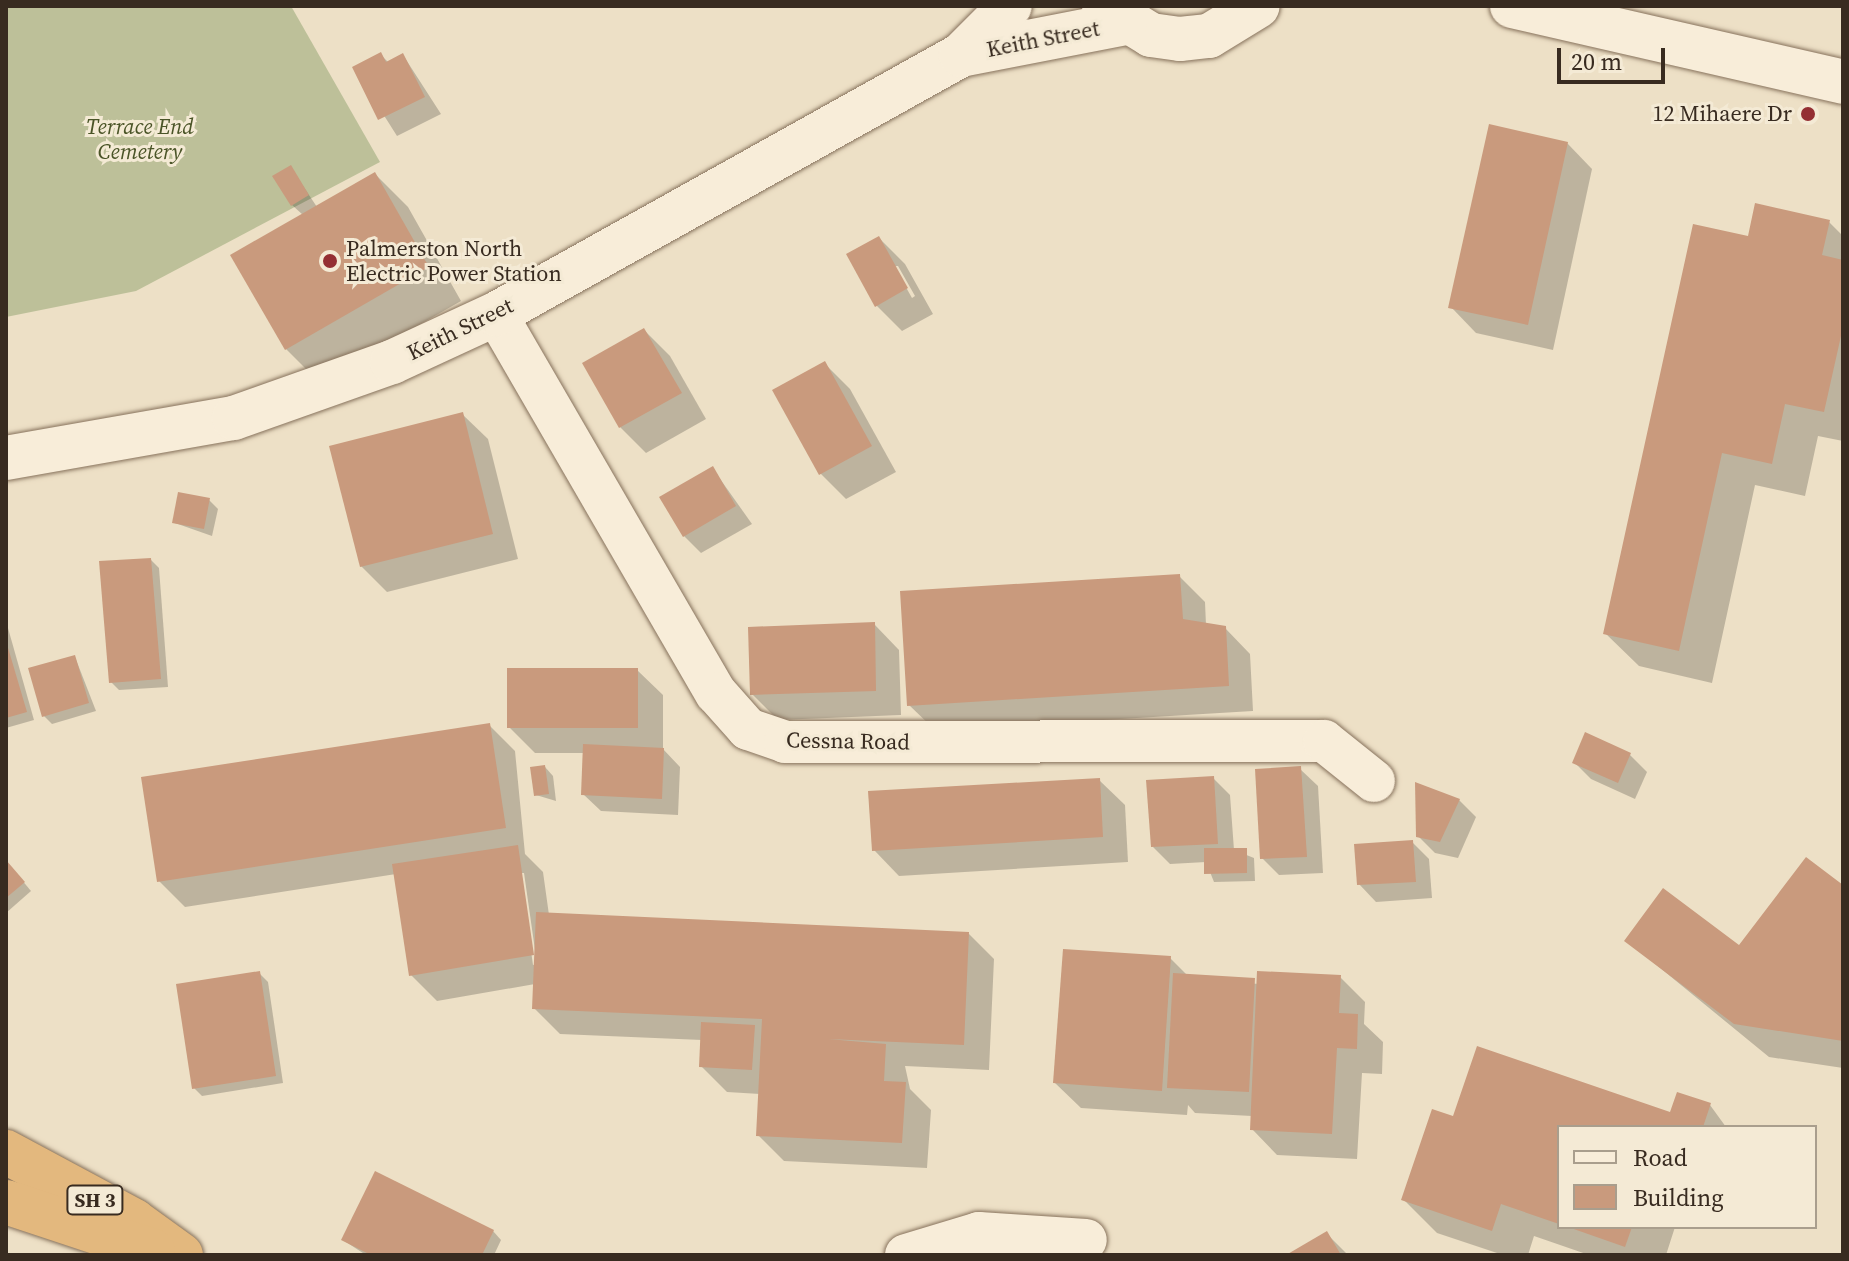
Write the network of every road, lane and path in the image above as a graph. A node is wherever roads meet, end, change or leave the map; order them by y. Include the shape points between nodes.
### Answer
1 (1010, 6) edge
2 (1258, 6) edge
3 (1512, 6) edge
4 (1114, 15) edge
5 (961, 55) junction
6 (1843, 82) edge
7 (496, 314) junction
8 (6, 458) edge
9 (1374, 781) dead end
10 (6, 1152) edge
11 (6, 1202) edge
12 (1086, 1240) dead end
13 (180, 1255) edge
14 (906, 1255) edge

1 - 5 main road, Keith Street
2 - 4 main road via 1209,36 1151,35
3 - 6 main road
4 - 5 main road, Keith Street
5 - 7 main road, Keith Street
7 - 8 main road, Keith Street via 303,399 234,418
7 - 9 street, Cessna Road via 716,693 748,729 785,742 1324,741
10 - 13 highway, SH 3 via 134,1221
11 - 13 highway, SH 3 via 135,1248
12 - 14 street via 979,1233

